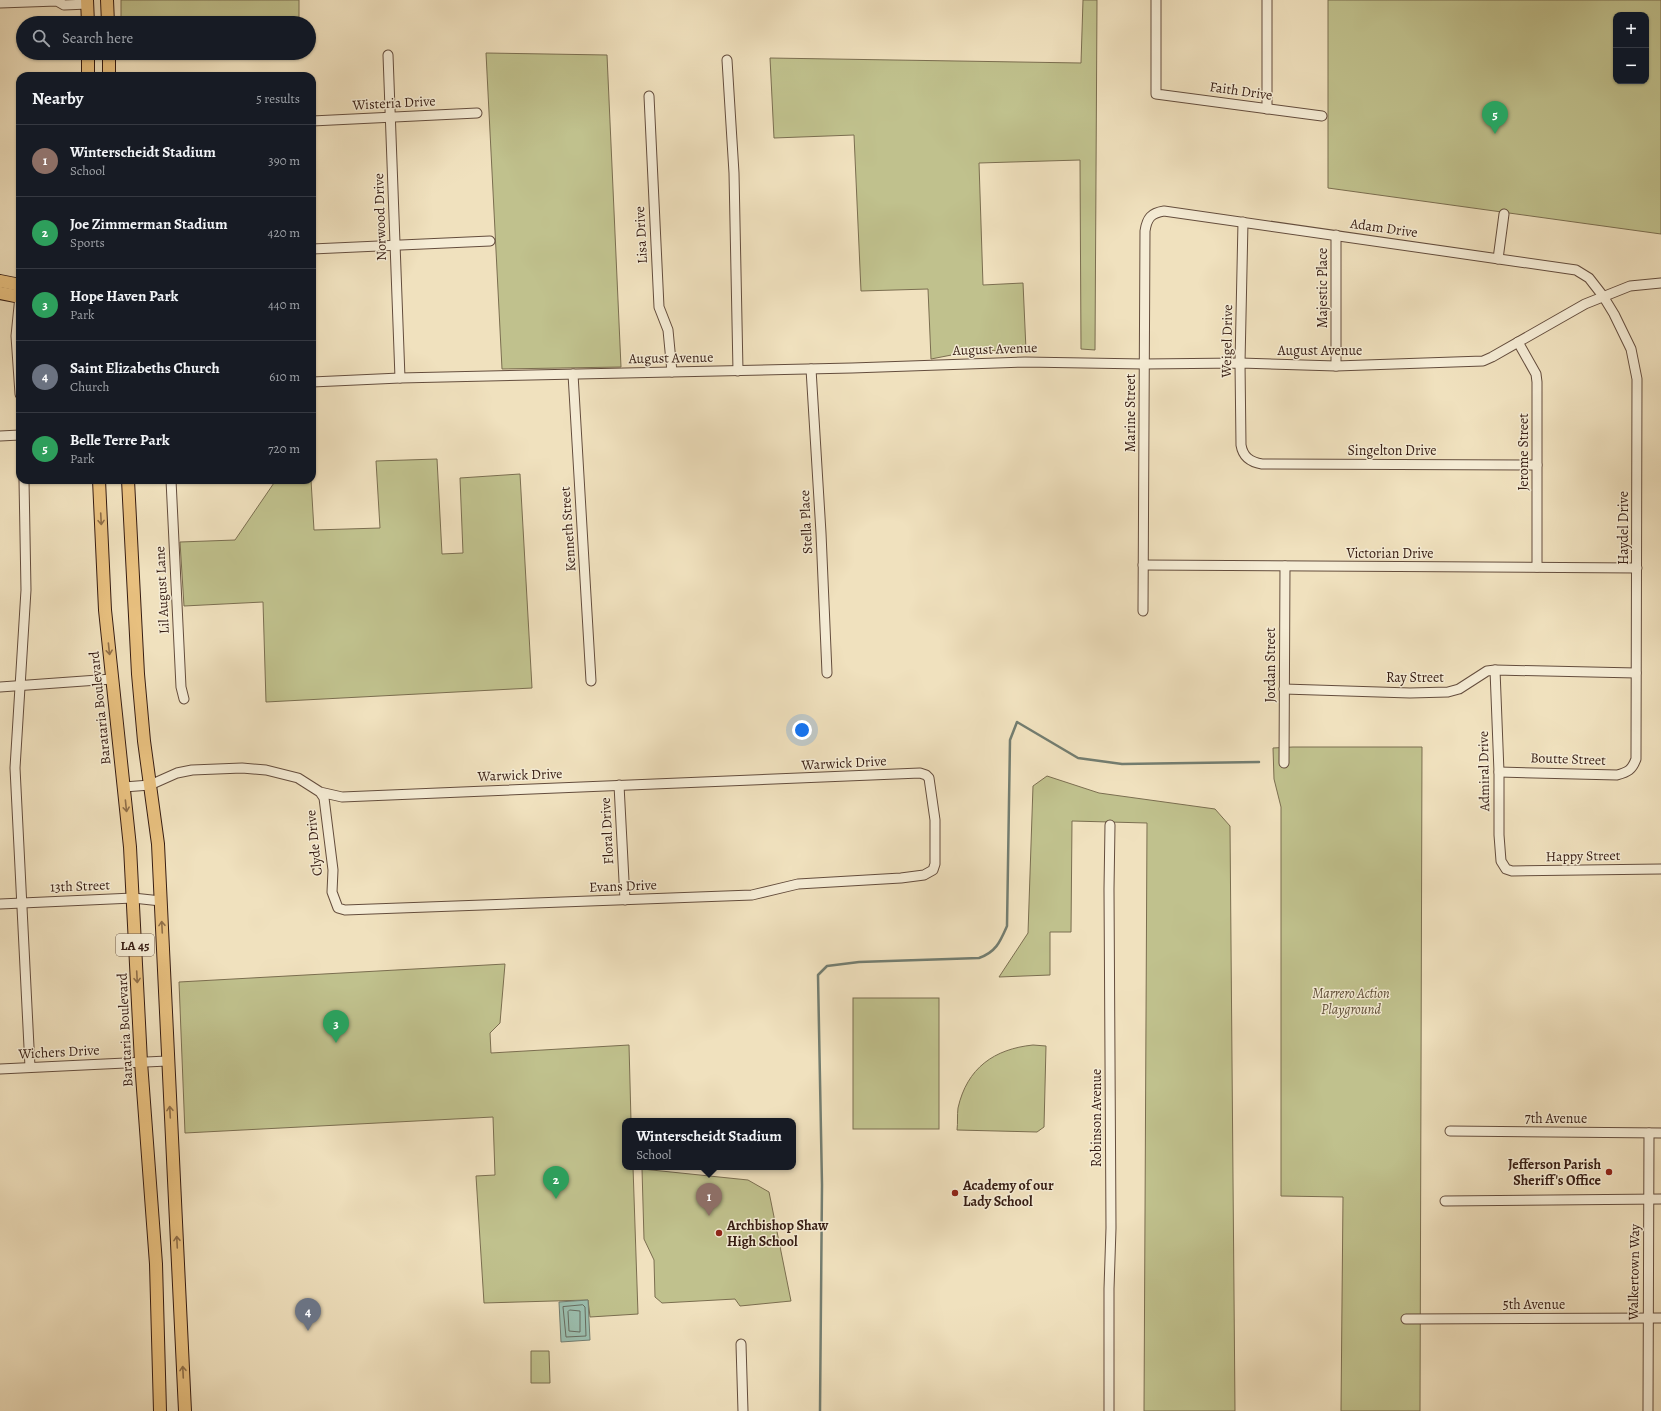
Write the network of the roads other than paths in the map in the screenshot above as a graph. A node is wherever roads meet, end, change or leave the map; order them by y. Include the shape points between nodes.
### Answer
1 (107, 0) edge
2 (1156, 0) edge
3 (1267, 0) edge
4 (88, 2) edge
5 (0, 3) edge
6 (88, 16) edge
7 (108, 16) edge
8 (388, 55) dead end
9 (88, 60) edge
10 (109, 60) edge
11 (727, 60) dead end
12 (88, 72) edge
13 (110, 72) edge
14 (649, 96) dead end
15 (1267, 109) junction
16 (477, 113) dead end
17 (1322, 116) dead end
18 (390, 117) junction
19 (316, 121) edge
20 (1504, 214) dead end
21 (1150, 216) joint
22 (1243, 222) junction
23 (1336, 235) junction
24 (490, 241) dead end
25 (396, 245) junction
26 (316, 249) edge
27 (1498, 259) junction
28 (0, 281) edge
29 (16, 283) edge
30 (1661, 284) edge
31 (0, 293) edge
32 (16, 295) edge
33 (1604, 296) junction
34 (1518, 342) junction
35 (1240, 363) junction
36 (1144, 364) junction
37 (1336, 366) junction
38 (811, 369) junction
39 (738, 371) junction
40 (672, 372) junction
41 (573, 374) junction
42 (400, 378) junction
43 (316, 382) edge
44 (16, 435) edge
45 (0, 436) edge
46 (1247, 459) joint
47 (1537, 464) junction
48 (24, 484) edge
49 (99, 484) edge
50 (128, 484) edge
51 (171, 484) edge
52 (1143, 565) junction
53 (1285, 566) junction
54 (1537, 567) junction
55 (1638, 568) junction
56 (1143, 612) dead end
57 (1495, 670) junction
58 (827, 673) dead end
59 (1636, 673) junction
60 (112, 679) junction
61 (591, 681) dead end
62 (20, 686) junction
63 (0, 687) edge
64 (1284, 689) junction
65 (184, 699) dead end
66 (1284, 763) dead end
67 (1634, 767) joint
68 (1499, 772) junction
69 (150, 785) junction
70 (618, 785) junction
71 (124, 787) junction
72 (320, 792) junction
73 (1110, 825) dead end
74 (1661, 869) edge
75 (1506, 870) joint
76 (924, 875) joint
77 (332, 892) joint
78 (133, 898) junction
79 (625, 900) junction
80 (161, 901) junction
81 (23, 903) junction
82 (0, 904) edge
83 (168, 1061) junction
84 (141, 1062) junction
85 (30, 1067) junction
86 (0, 1069) edge
87 (1450, 1131) dead end
88 (1661, 1132) edge
89 (1649, 1133) junction
90 (1649, 1199) junction
91 (1661, 1199) edge
92 (1445, 1201) dead end
93 (1648, 1318) junction
94 (1661, 1318) edge
95 (1406, 1319) dead end
96 (741, 1344) dead end
97 (160, 1411) edge
98 (185, 1411) edge
99 (742, 1411) edge
100 (1109, 1411) edge
101 (1648, 1411) edge

1 - 7 main road
2 - 15 street, Faith Drive via 1156,94
3 - 15 street
4 - 5 street via 64,5 57,1
4 - 6 main road
8 - 18 street, Norwood Drive
9 - 12 main road
10 - 13 main road
11 - 39 street via 734,173
14 - 40 street, Lisa Drive via 659,307 668,330
15 - 17 street, Faith Drive
16 - 18 street, Wisteria Drive
18 - 19 street, Wisteria Drive
18 - 25 street, Norwood Drive
20 - 27 street
21 - 22 street, Adam Drive via 1164,211
21 - 36 street, Marine Street via 1145,231
22 - 23 street, Adam Drive
22 - 35 street, Weigel Drive
23 - 27 street, Adam Drive
23 - 37 street, Majestic Place
24 - 25 street
25 - 26 street
25 - 42 street, Norwood Drive
27 - 33 street, Adam Drive via 1576,270 1590,278
28 - 29 main road
30 - 33 street, August Avenue via 1630,286
31 - 32 main road
33 - 34 street, August Avenue
33 - 55 street, Haydel Drive via 1631,349 1637,379
34 - 37 street, August Avenue via 1482,361
34 - 47 street, Jerome Street via 1536,374
35 - 36 street, August Avenue
35 - 37 street, August Avenue
35 - 46 street, Weigel Drive via 1241,445
36 - 38 street, August Avenue via 1025,362
36 - 52 street, Marine Street
38 - 39 street, August Avenue
38 - 58 street, Stella Place
39 - 40 street, August Avenue
40 - 41 street, August Avenue
41 - 42 street, August Avenue
41 - 61 street, Kenneth Street
42 - 43 street, August Avenue
44 - 45 street
46 - 47 street, Singelton Drive via 1262,464
47 - 54 street, Jerome Street
48 - 62 street via 26,590
49 -> 60 main road, Barataria Boulevard / LA 45 via 105,610
50 - 69 main road, LA 45 via 138,674
51 - 65 street, Lil August Lane via 181,687
52 - 53 street, Victorian Drive
52 - 56 street, Marine Street
53 - 54 street, Victorian Drive
53 - 64 street, Jordan Street
54 - 55 street, Victorian Drive
55 - 59 street, Haydel Drive
57 - 59 street, Ray Street
57 - 64 street, Ray Street via 1487,671 1459,689 1448,692
57 - 68 street, Admiral Drive
59 - 67 street, Haydel Drive via 1637,750
60 - 62 street
60 - 71 main road, Barataria Boulevard / LA 45
62 - 63 street
62 - 81 street via 15,768
64 - 66 street, Jordan Street
67 - 68 street, Boutte Street via 1617,775
68 - 75 street, Admiral Drive via 1500,848 1501,861
69 - 71 street, Warwick Drive
69 - 72 street, Warwick Drive via 177,773 192,770 242,768 266,770 298,778
69 - 80 main road, LA 45 via 158,844
70 - 72 street, Warwick Drive via 342,797
70 - 76 street, Warwick Drive via 920,773 929,778 935,820 935,864 933,870
70 - 79 street, Floral Drive
71 -> 78 main road, Barataria Boulevard / LA 45
72 - 77 street, Clyde Drive via 324,798
73 - 100 street, Robinson Avenue
74 - 75 street, Happy Street
76 - 79 street, Evans Drive via 798,884 752,895
77 - 79 street, Evans Drive via 338,908 345,910
78 - 80 street, 13th Street
78 - 81 street, 13th Street
78 -> 84 main road, Barataria Boulevard / LA 45
83 -> 80 main road, LA 45
81 - 82 street, 13th Street
81 - 85 street
83 - 84 street, Wichers Drive
98 -> 83 main road, LA 45
84 - 85 street, Wichers Drive
84 - 97 main road, Barataria Boulevard / LA 45 via 156,1264
85 - 86 street, Wichers Drive
87 - 89 street, 7th Avenue
88 - 89 street, 7th Avenue
89 - 90 street, Walkertown Way
90 - 91 street
90 - 92 street
90 - 93 street, Walkertown Way
93 - 94 street, 5th Avenue
93 - 95 street, 5th Avenue
93 - 101 street, Walkertown Way
96 - 99 street

